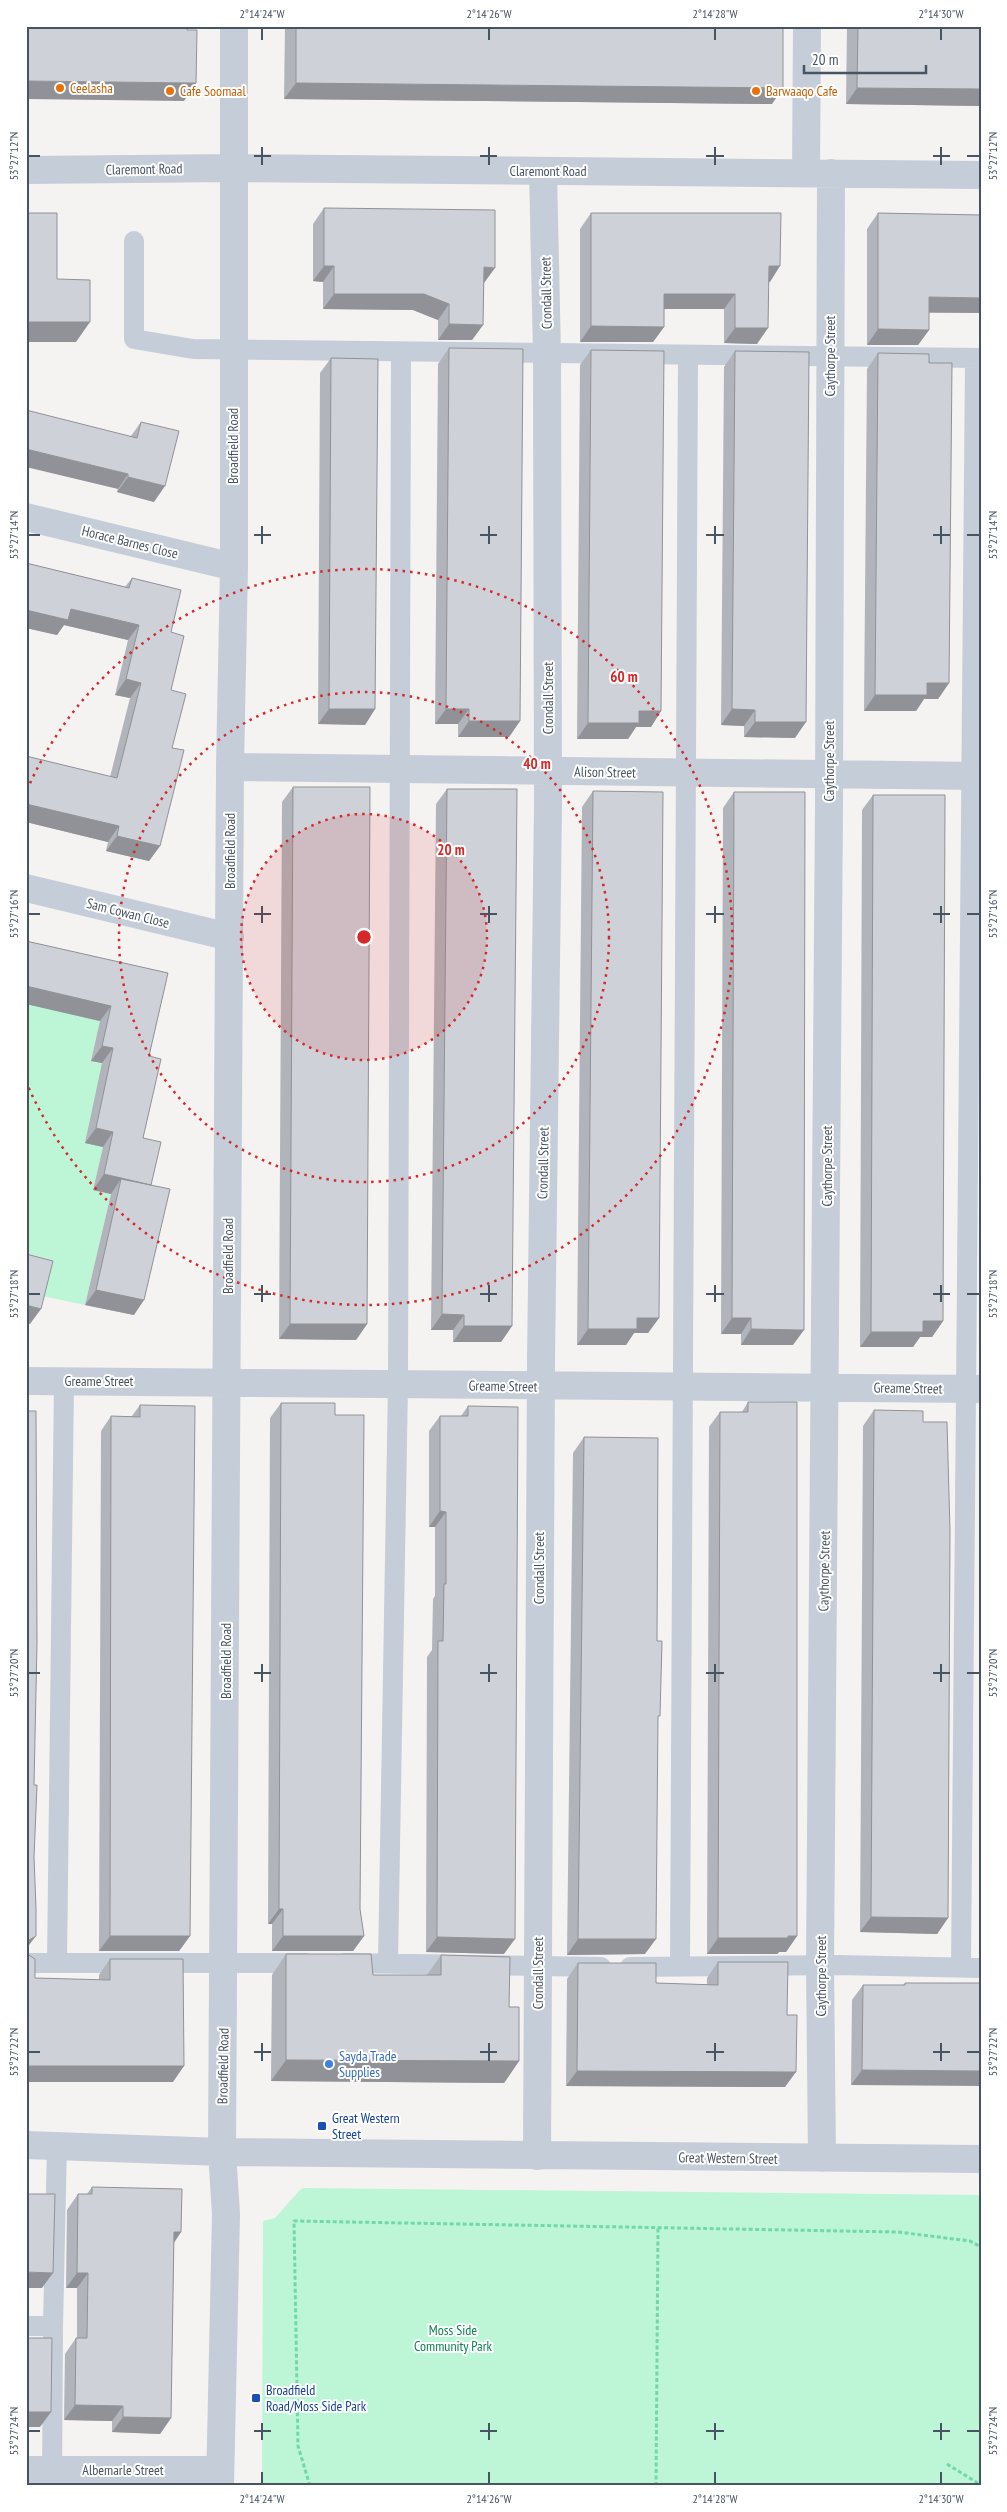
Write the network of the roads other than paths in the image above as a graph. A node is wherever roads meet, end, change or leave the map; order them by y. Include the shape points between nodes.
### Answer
1 (234, 26) edge
2 (807, 26) edge
3 (234, 168) junction
4 (26, 170) edge
5 (543, 171) junction
6 (818, 173) junction
7 (981, 174) edge
8 (134, 241) dead end
9 (233, 352) junction
10 (401, 353) junction
11 (548, 354) junction
12 (688, 356) junction
13 (830, 357) junction
14 (978, 358) edge
15 (26, 517) edge
16 (234, 567) junction
17 (230, 766) junction
18 (400, 769) junction
19 (548, 771) junction
20 (686, 773) junction
21 (830, 774) junction
22 (976, 776) edge
23 (26, 888) edge
24 (230, 937) junction
25 (26, 1381) edge
26 (64, 1381) junction
27 (228, 1382) junction
28 (398, 1384) junction
29 (541, 1386) junction
30 (683, 1387) junction
31 (825, 1388) junction
32 (974, 1389) edge
33 (224, 1962) junction
34 (26, 1963) edge
35 (57, 1963) junction
36 (388, 1963) junction
37 (820, 1965) junction
38 (538, 1967) junction
39 (680, 1967) junction
40 (961, 1967) junction
41 (981, 1968) edge
42 (26, 2145) edge
43 (57, 2146) junction
44 (222, 2152) junction
45 (537, 2156) junction
46 (822, 2158) junction
47 (981, 2159) edge
48 (26, 2326) edge
49 (53, 2326) junction
50 (43, 2475) edge
51 (220, 2478) edge

1 - 3 street, Broadfield Road
2 - 6 street, Caythorpe Street
3 - 4 street, Claremont Road
3 - 5 street, Claremont Road
3 - 9 street, Broadfield Road
5 - 6 street, Claremont Road
5 - 11 street, Crondall Street
6 - 7 street, Claremont Road
6 - 13 street, Caythorpe Street
8 - 9 lane via 134,339 193,350
9 - 10 lane
9 - 16 street, Broadfield Road
10 - 11 lane
10 - 18 lane
11 - 12 lane
11 - 19 street, Crondall Street
12 - 13 lane
12 - 20 lane
13 - 14 lane
13 - 21 street, Caythorpe Street
14 - 22 lane
15 - 16 street, Horace Barnes Close
16 - 17 street, Broadfield Road
17 - 18 street, Alison Street
17 - 24 street, Broadfield Road
18 - 19 street, Alison Street
18 - 28 lane
19 - 20 street, Alison Street
19 - 29 street, Crondall Street
20 - 21 street, Alison Street
20 - 30 lane
21 - 22 street, Alison Street
21 - 31 street, Caythorpe Street
22 - 32 lane
23 - 24 street, Sam Cowan Close
24 - 27 street, Broadfield Road
25 - 26 street, Greame Street
26 - 27 street, Greame Street
26 - 35 lane
27 - 28 street, Greame Street
27 - 33 street, Broadfield Road
28 - 29 street, Greame Street
28 - 36 lane
29 - 30 street, Greame Street
29 - 38 street, Crondall Street
30 - 31 street, Greame Street
30 - 39 lane
31 - 32 street, Greame Street
31 - 37 street, Caythorpe Street
32 - 40 lane
33 - 35 lane
33 - 36 lane
33 - 44 street, Broadfield Road
34 - 35 lane
36 - 38 lane
37 - 39 lane
37 - 40 lane
37 - 46 street, Caythorpe Street
38 - 39 lane
38 - 45 street, Crondall Street
40 - 41 lane
42 - 43 street, Great Western Street
43 - 44 street, Great Western Street
43 - 49 lane
44 - 45 street, Great Western Street
44 - 51 street, Broadfield Road via 226,2214
45 - 46 street, Great Western Street
46 - 47 street, Great Western Street
48 - 49 lane
49 - 50 lane
50 - 51 street, Albemarle Street

